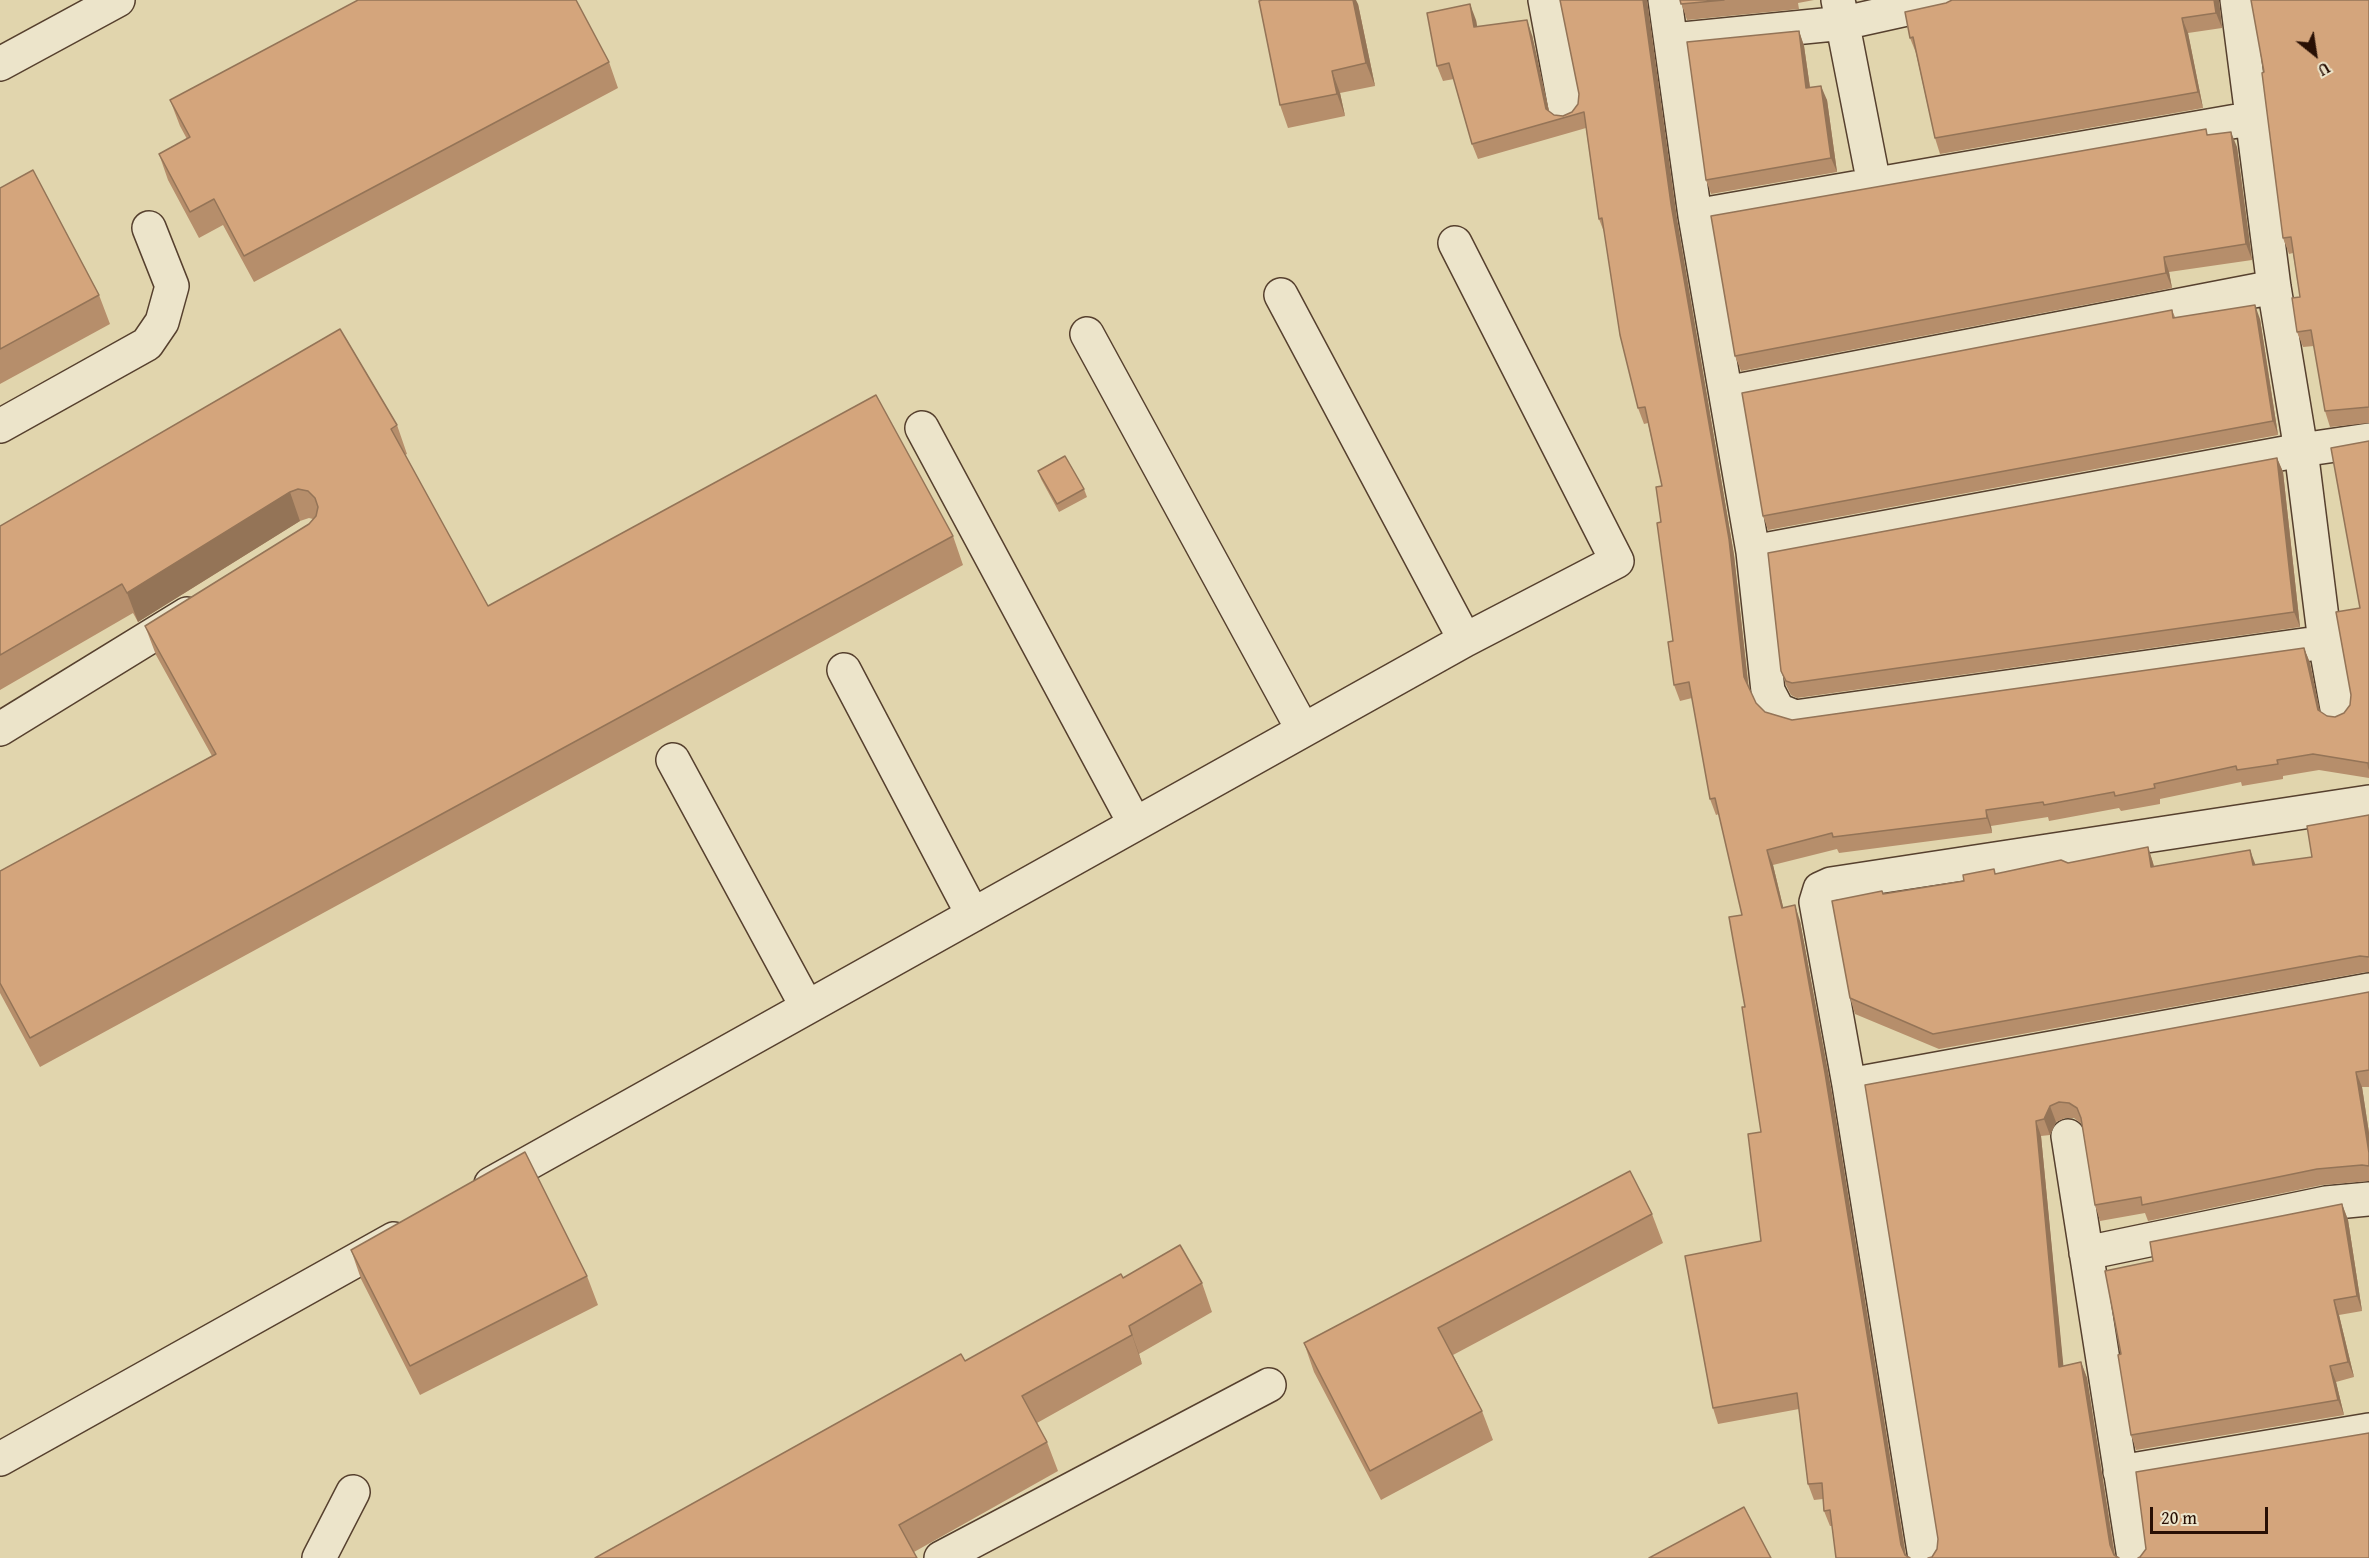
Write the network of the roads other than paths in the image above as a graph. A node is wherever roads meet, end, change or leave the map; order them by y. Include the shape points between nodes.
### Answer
1 (118, 0) edge
2 (1545, 0) edge
3 (1665, 0) edge
4 (1948, 0) edge
5 (2237, 0) edge
6 (1841, 11) edge
7 (1673, 40) junction
8 (0, 64) edge
9 (1566, 113) edge
10 (2254, 118) junction
11 (1874, 184) junction
12 (1695, 216) junction
13 (149, 228) dead end
14 (1455, 243) dead end
15 (2274, 287) junction
16 (1281, 295) dead end
17 (1087, 334) dead end
18 (1726, 393) junction
19 (0, 426) edge
20 (922, 428) dead end
21 (2369, 440) edge
22 (2301, 450) junction
23 (1753, 552) junction
24 (212, 599) edge
25 (1465, 640) junction
26 (2325, 642) junction
27 (844, 670) dead end
28 (2338, 714) edge
29 (0, 729) edge
30 (1303, 730) junction
31 (674, 760) dead end
32 (2369, 802) edge
33 (1135, 824) junction
34 (973, 915) junction
35 (2369, 990) edge
36 (807, 1007) junction
37 (1849, 1085) junction
38 (2068, 1136) dead end
39 (465, 1199) edge
40 (2369, 1199) edge
41 (423, 1222) edge
42 (2086, 1253) junction
43 (1269, 1385) dead end
44 (2369, 1430) edge
45 (0, 1459) edge
46 (2120, 1472) junction
47 (352, 1492) dead end
48 (319, 1558) edge
49 (942, 1558) edge
50 (1924, 1558) edge
51 (2134, 1558) edge

1 - 8 street
2 - 9 street
3 - 7 street
4 - 6 street
5 - 10 street
6 - 7 street
6 - 11 street
7 - 12 street
10 - 11 street
10 - 15 street
11 - 12 street
12 - 18 street
13 - 19 street via 172,286 162,322 147,344
14 - 25 street via 1617,561
15 - 18 street
15 - 22 street
16 - 25 street
17 - 30 street
18 - 23 street
20 - 33 street
21 - 22 street
22 - 23 street
22 - 26 street
23 - 26 street via 1768,691 1778,710 1795,717
24 - 29 street
25 - 30 street
26 - 28 street
27 - 34 street
30 - 33 street
31 - 36 street
32 - 37 street via 1825,885 1817,893 1816,902
33 - 34 street
34 - 36 street
35 - 37 street
36 - 39 street
37 - 50 street
38 - 42 street
40 - 42 street via 2326,1203
41 - 45 street
42 - 46 street
43 - 49 street
44 - 46 street
46 - 51 street
47 - 48 street

